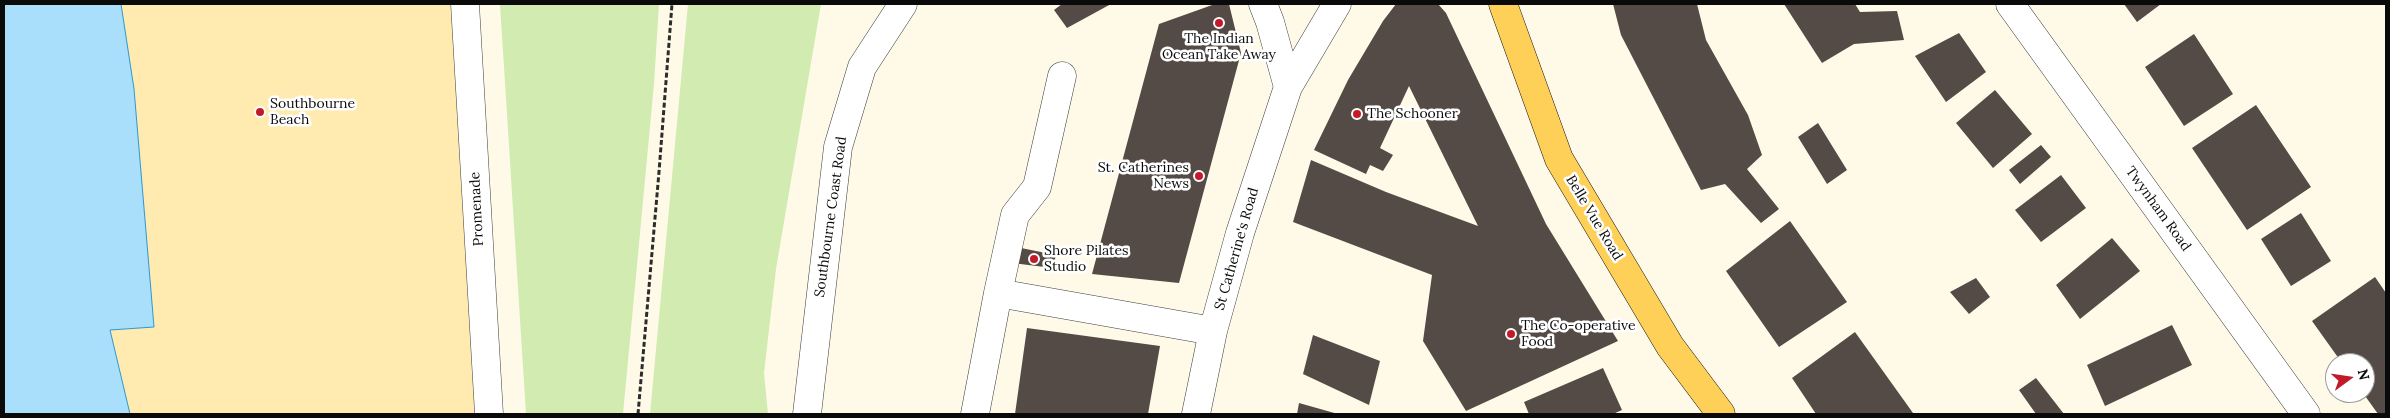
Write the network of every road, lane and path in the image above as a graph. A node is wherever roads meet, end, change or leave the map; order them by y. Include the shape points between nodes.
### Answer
1 (465, 4) edge
2 (672, 4) edge
3 (903, 4) edge
4 (1263, 4) edge
5 (1337, 4) edge
6 (1503, 4) edge
7 (2010, 4) edge
8 (1062, 76) dead end
9 (1288, 87) junction
10 (998, 293) junction
11 (1213, 331) junction
12 (488, 414) edge
13 (638, 414) edge
14 (807, 414) edge
15 (975, 414) edge
16 (1196, 414) edge
17 (1721, 414) edge
18 (2306, 414) edge

1 - 12 street, Promenade
2 - 13 path
3 - 14 street, Southbourne Coast Road via 862,67 838,147
4 - 9 street
5 - 9 street, St Catherine's Road
6 - 17 main road, Belle Vue Road via 1559,159 1670,346
7 - 18 street, Twynham Road
8 - 10 street via 1037,187 1015,215
9 - 11 street, St Catherine's Road via 1240,233
10 - 11 street
10 - 15 street
11 - 16 street, St Catherine's Road

